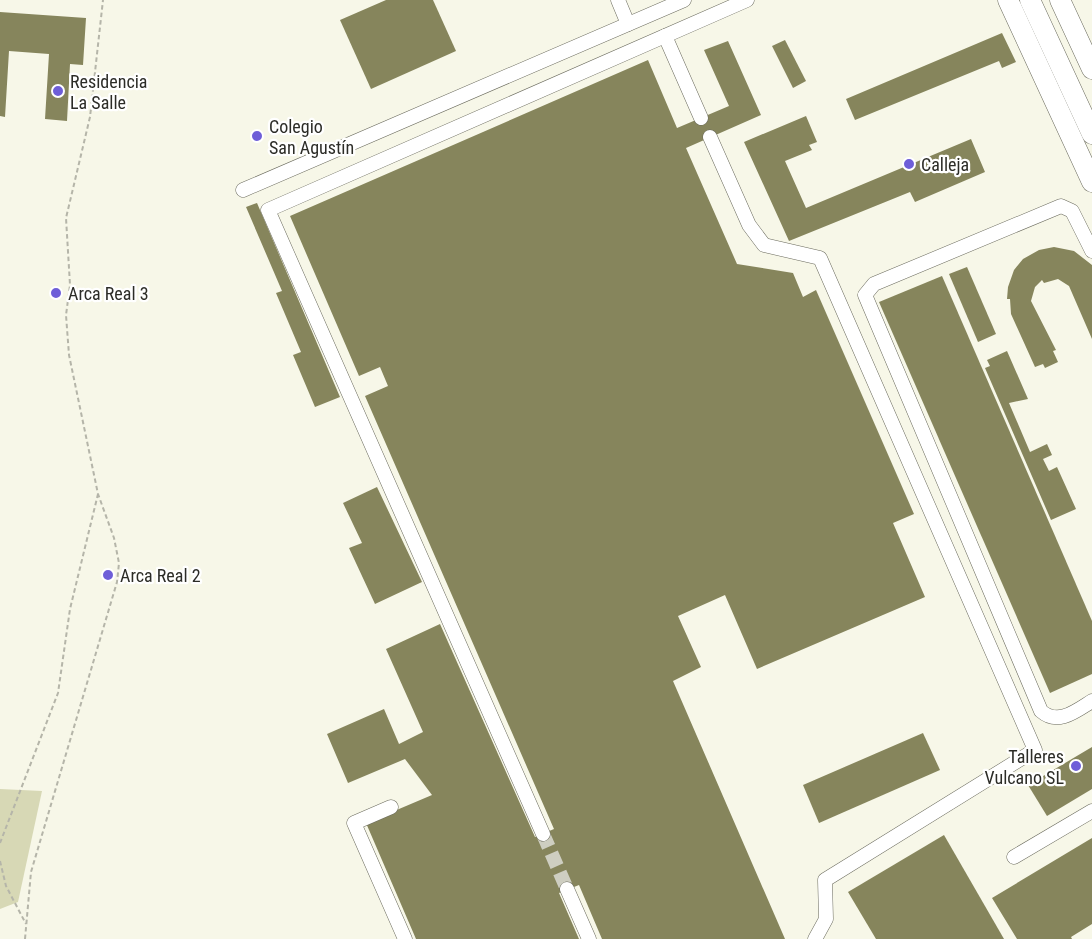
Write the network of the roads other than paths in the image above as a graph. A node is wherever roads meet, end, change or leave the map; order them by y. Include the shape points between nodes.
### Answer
1 (618, 0) edge
2 (684, 0) edge
3 (747, 0) edge
4 (1008, 0) edge
5 (1030, 0) edge
6 (1060, 0) edge
7 (628, 24) junction
8 (665, 36) junction
9 (1092, 69) edge
10 (701, 118) dead end
11 (1092, 134) edge
12 (710, 137) dead end
13 (1092, 182) edge
14 (243, 190) dead end
15 (1092, 251) edge
16 (1092, 701) edge
17 (391, 807) dead end
18 (1092, 811) edge
19 (543, 834) tunnel mouth
20 (1014, 857) dead end
21 (567, 889) tunnel mouth
22 (405, 939) edge
23 (589, 939) edge
24 (815, 939) edge

1 - 7 lane
2 - 7 lane
3 - 8 lane
4 - 13 highway
5 - 11 highway
6 - 9 highway
7 - 14 lane
8 - 10 lane
8 - 19 lane via 268,210
12 - 24 lane via 749,225 764,245 820,258 1035,750 825,880 826,919
15 - 16 lane via 1072,211 1061,206 874,284 865,295 1041,711 1059,718
17 - 22 lane via 354,823
18 - 20 lane
21 - 23 lane

